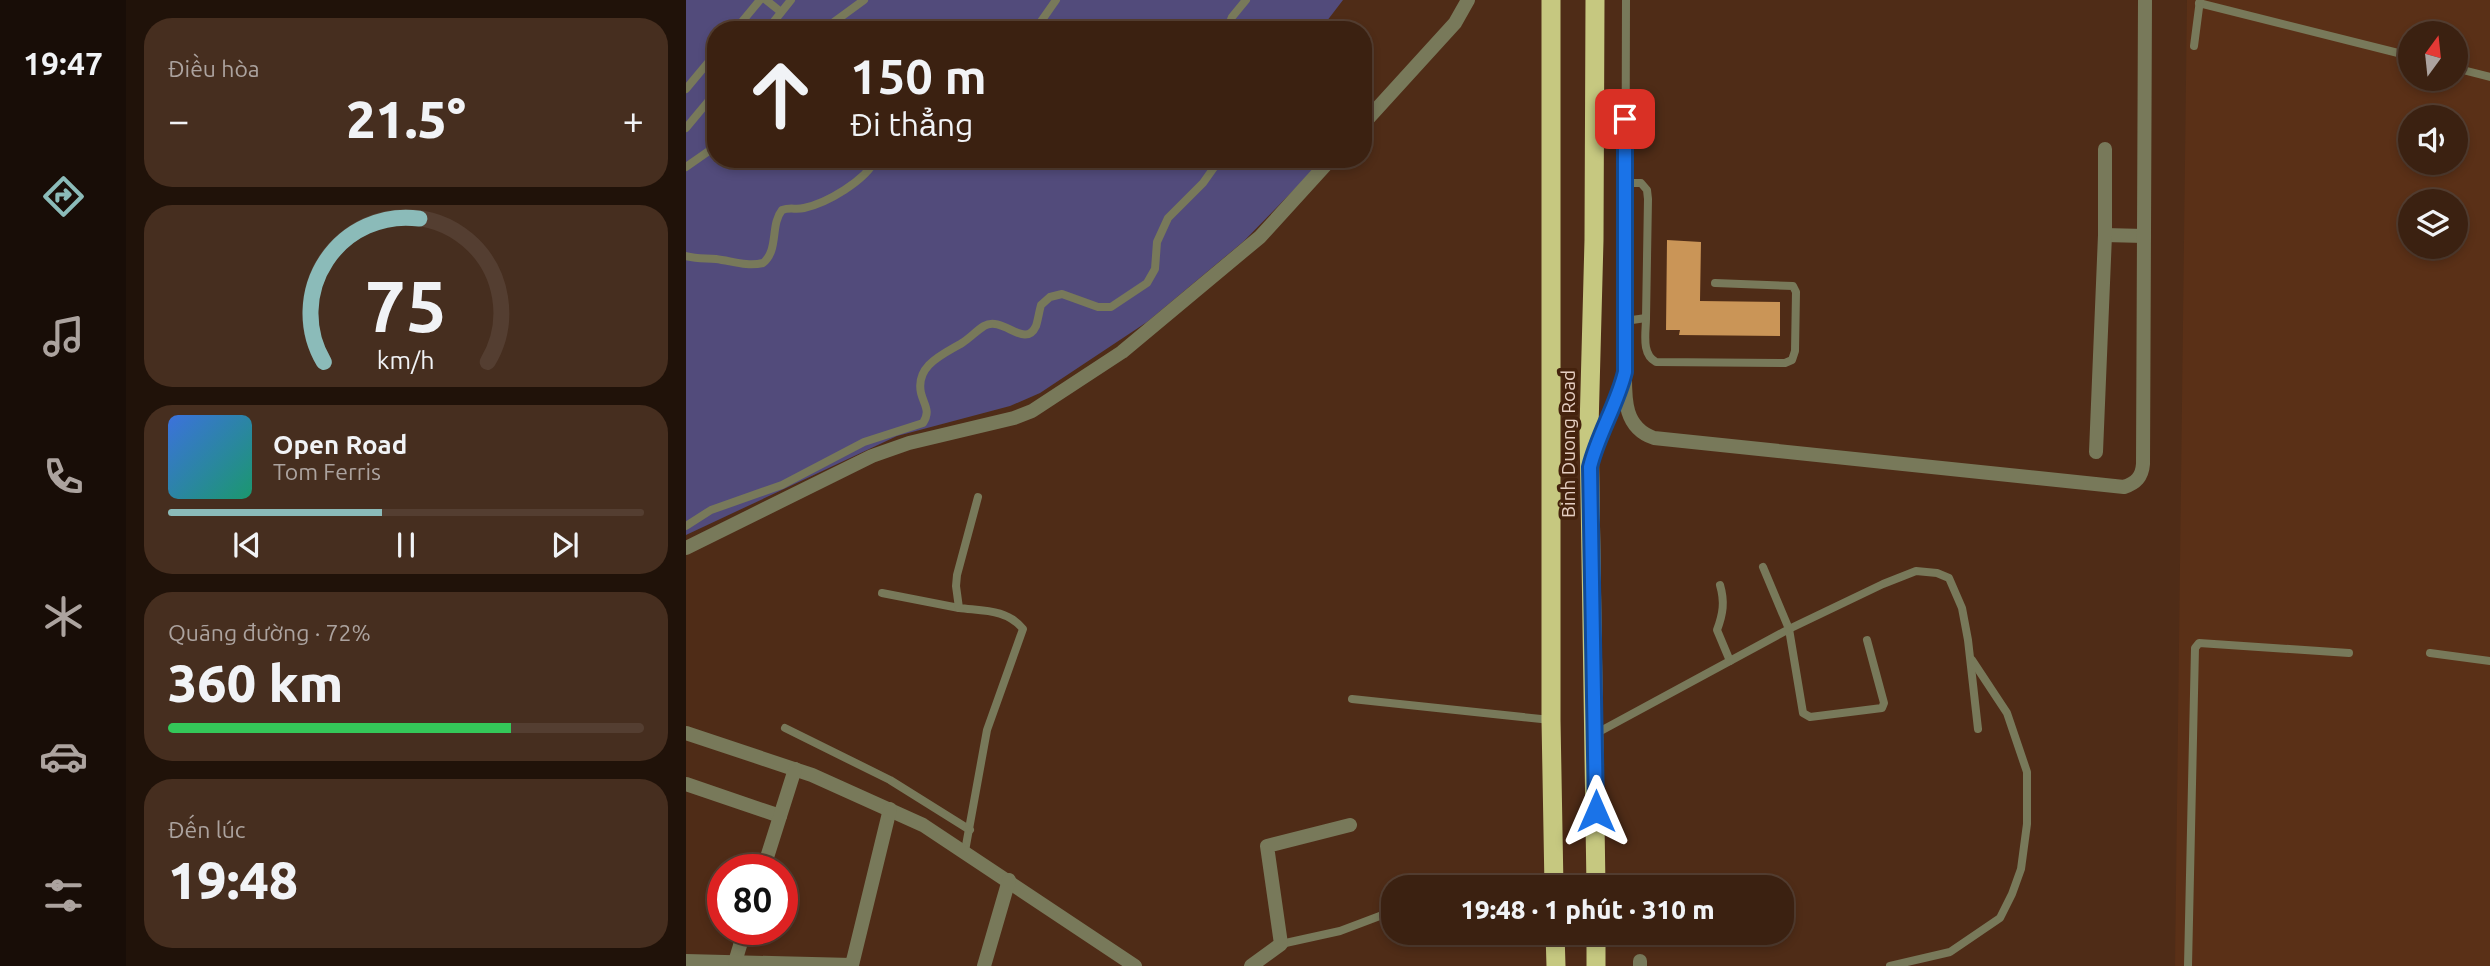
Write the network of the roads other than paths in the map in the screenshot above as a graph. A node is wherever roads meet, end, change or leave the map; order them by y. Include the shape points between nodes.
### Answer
1 (760, 0) edge
2 (766, 0) edge
3 (792, 0) edge
4 (864, 0) edge
5 (1056, 0) edge
6 (1246, 0) edge
7 (1468, 0) edge
8 (1551, 0) edge
9 (1595, 0) edge
10 (1626, 0) edge
11 (2145, 0) edge
12 (2200, 2) edge
13 (781, 12) junction
14 (742, 21) edge
15 (774, 21) edge
16 (835, 21) edge
17 (1041, 21) edge
18 (1230, 21) edge
19 (2194, 46) dead end
20 (2398, 53) edge
21 (707, 64) edge
22 (2468, 71) edge
23 (2490, 77) edge
24 (686, 89) edge
25 (707, 103) edge
26 (1372, 114) edge
27 (686, 128) edge
28 (2105, 149) dead end
29 (707, 152) edge
30 (686, 167) edge
31 (869, 168) edge
32 (1214, 168) edge
33 (1323, 168) edge
34 (1625, 183) junction
35 (2105, 235) junction
36 (2144, 236) junction
37 (686, 257) edge
38 (1715, 283) dead end
39 (1646, 318) junction
40 (1625, 321) junction
41 (1625, 369) junction
42 (2095, 452) dead end
43 (1590, 467) junction
44 (978, 497) dead end
45 (686, 526) edge
46 (686, 548) edge
47 (1763, 567) dead end
48 (1720, 585) dead end
49 (882, 593) dead end
50 (959, 608) junction
51 (1789, 629) junction
52 (1867, 640) dead end
53 (2349, 653) dead end
54 (2430, 653) dead end
55 (1970, 657) junction
56 (1730, 661) junction
57 (2490, 661) edge
58 (1352, 699) dead end
59 (1551, 720) junction
60 (785, 729) dead end
61 (1978, 729) dead end
62 (1595, 734) junction
63 (686, 735) edge
64 (795, 769) junction
65 (686, 785) edge
66 (890, 809) junction
67 (780, 816) junction
68 (1350, 825) dead end
69 (970, 830) junction
70 (965, 851) junction
71 (768, 854) edge
72 (1554, 875) edge
73 (1596, 875) edge
74 (1009, 880) junction
75 (1381, 916) edge
76 (1281, 944) junction
77 (740, 945) edge
78 (1555, 945) edge
79 (1596, 945) edge
80 (686, 961) edge
81 (735, 962) junction
82 (852, 966) edge
83 (984, 966) edge
84 (1135, 966) edge
85 (1251, 966) edge
86 (1556, 966) edge
87 (1597, 966) edge
88 (1890, 966) edge
89 (2188, 966) edge

1 - 14 lane
2 - 13 lane
3 - 13 lane
4 - 16 lane
5 - 17 lane
6 - 18 lane
7 - 26 street via 1455,23
8 - 59 highway, Binh Duong Road
9 - 43 highway, Binh Duong Road
10 - 34 lane
11 - 36 street
12 - 19 lane
12 - 20 lane
13 - 15 lane
21 - 24 lane
22 - 23 lane
25 - 27 lane
28 - 35 street
29 - 30 lane
31 - 37 lane via 835,194 806,208 782,210 770,257 764,263
32 - 45 lane via 1168,218 1159,235 1149,281 1122,301 1098,307 1069,295 1055,295 1041,305 1035,327 1028,334 1018,334 999,323 986,325 926,368 921,382 928,412 924,422 864,442 782,485 711,510
33 - 46 street via 1260,237 1122,352 1031,411 872,456
34 - 39 lane via 1640,183 1648,193
34 - 40 lane
35 - 36 street
35 - 42 street
36 - 41 street via 2143,472 2132,485 1654,438 1637,429 1627,413
38 - 39 lane via 1793,286 1792,360 1656,362 1646,349
39 - 40 lane
40 - 41 lane
41 - 43 lane
43 - 62 highway, Binh Duong Road
44 - 50 lane via 957,575
47 - 51 lane
48 - 56 lane via 1723,615 1717,630
49 - 50 lane
50 - 69 lane via 999,612 1015,619 1023,629 987,730
51 - 52 lane via 1803,713 1810,717 1882,708
51 - 55 lane via 1916,571 1937,573 1949,578 1962,608
51 - 56 lane
53 - 89 lane via 2199,643 2195,649
54 - 57 lane
55 - 61 lane
55 - 88 lane via 2007,713 2027,772 2021,869 2000,918 1950,952
56 - 62 lane
58 - 59 lane
59 - 72 highway, Binh Duong Road
60 - 69 lane via 890,780
62 - 73 highway, Binh Duong Road
63 - 64 street
64 - 66 street
64 - 67 street
65 - 67 street
66 - 70 street
66 - 82 street
67 - 71 street
68 - 76 street via 1267,846
69 - 70 lane
70 - 74 street
74 - 83 street
74 - 84 street
75 - 76 lane via 1340,931
76 - 85 street
77 - 81 street
78 - 86 highway
79 - 87 highway
80 - 81 street
81 - 82 street

